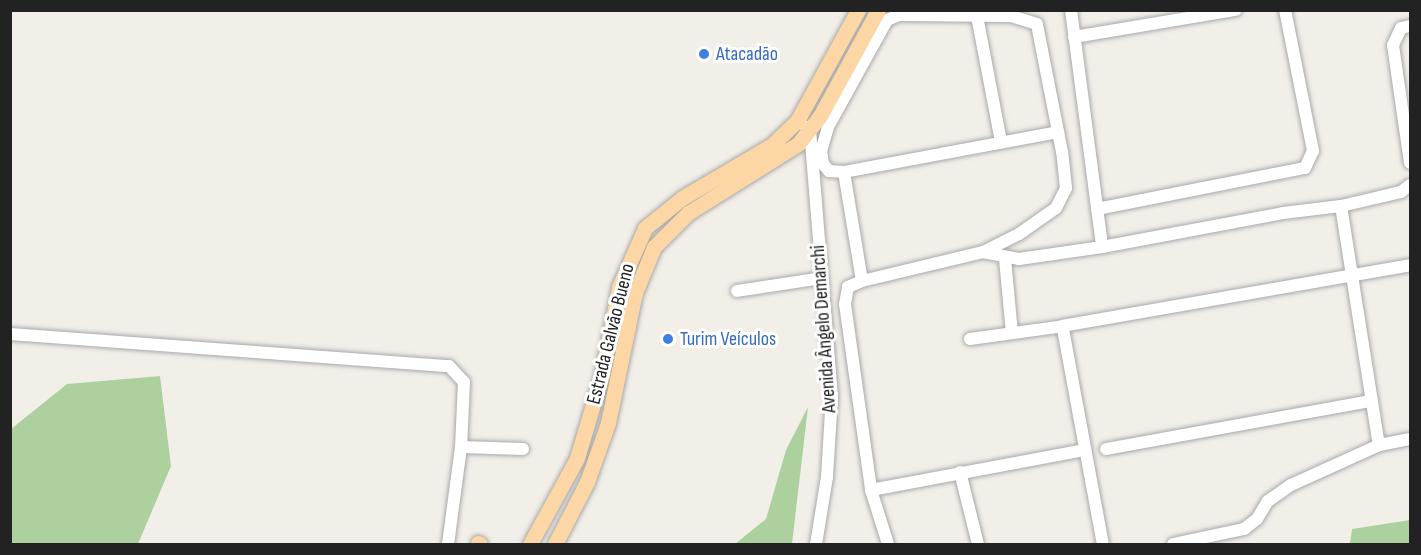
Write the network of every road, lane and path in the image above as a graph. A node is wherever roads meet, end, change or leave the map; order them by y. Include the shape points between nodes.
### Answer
1 (858, 10) edge
2 (878, 10) edge
3 (1071, 10) edge
4 (1236, 10) edge
5 (1285, 10) edge
6 (900, 13) edge
7 (1010, 13) edge
8 (977, 16) junction
9 (1410, 26) edge
10 (1074, 37) junction
11 (796, 121) junction
12 (810, 130) junction
13 (1058, 132) junction
14 (1001, 142) junction
15 (1410, 163) edge
16 (844, 172) junction
17 (1410, 185) edge
18 (1341, 206) junction
19 (1097, 209) junction
20 (1102, 247) junction
21 (983, 252) junction
22 (1005, 259) junction
23 (1410, 265) edge
24 (1353, 275) junction
25 (822, 278) junction
26 (862, 281) junction
27 (738, 291) dead end
28 (1062, 327) junction
29 (1012, 333) junction
30 (10, 334) edge
31 (970, 339) dead end
32 (1371, 401) junction
33 (1410, 439) edge
34 (1379, 445) junction
35 (461, 447) junction
36 (523, 449) dead end
37 (1106, 449) dead end
38 (1085, 450) junction
39 (960, 472) junction
40 (871, 490) junction
41 (817, 539) edge
42 (1219, 540) edge
43 (448, 544) edge
44 (530, 544) edge
45 (555, 544) edge
46 (825, 544) edge
47 (888, 544) edge
48 (978, 544) edge
49 (1103, 544) edge
50 (1173, 544) edge

1 - 11 main road, Estrada Galvão Bueno
2 - 12 main road, Estrada Galvão Bueno
3 - 10 street
4 - 10 street
5 - 19 street via 1313,151 1305,168
6 - 8 street
6 - 16 street via 880,28 823,143 825,168
7 - 8 street
7 - 13 street via 1040,28
8 - 14 street
9 - 15 street via 1401,28 1393,45
10 - 19 street
11 - 12 street
11 - 44 main road, Estrada Galvão Bueno via 772,145 682,198 645,228 619,287 602,374 577,458
12 - 25 street, Avenida Ângelo Demarchi
12 - 45 main road, Estrada Galvão Bueno via 778,159 688,213 654,247 636,293 608,423 587,482
13 - 14 street
13 - 21 street via 1066,188 1063,199 1018,234
14 - 16 street
16 - 26 street
17 - 18 street via 1401,192
18 - 20 street
18 - 24 street
19 - 20 street
20 - 22 street
21 - 22 street
21 - 26 street
22 - 29 street
23 - 24 street
24 - 28 street
24 - 32 street
25 - 27 street
25 - 41 street, Avenida Ângelo Demarchi via 832,395 827,477
26 - 40 street via 849,287 845,304
28 - 29 street
28 - 38 street
29 - 31 street
30 - 35 street via 449,366 464,382
32 - 34 street
32 - 37 street
33 - 34 street
34 - 42 street via 1291,485 1268,501 1251,525
35 - 36 street
35 - 43 street
38 - 39 street
38 - 49 street
39 - 40 street
39 - 48 street
40 - 47 street
41 - 46 street
42 - 50 street

